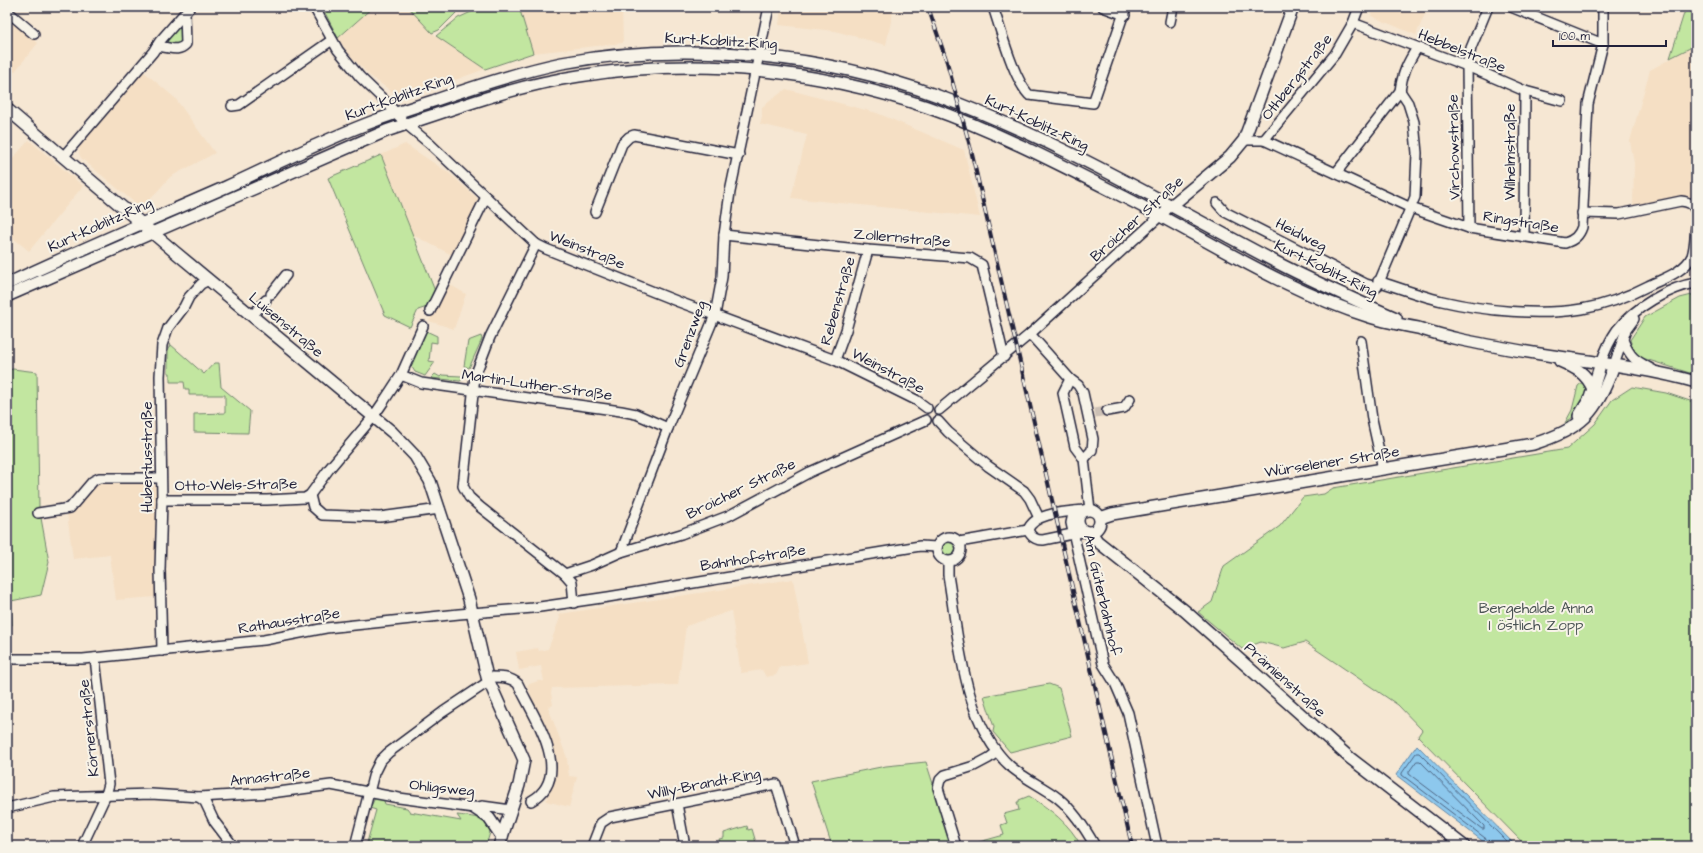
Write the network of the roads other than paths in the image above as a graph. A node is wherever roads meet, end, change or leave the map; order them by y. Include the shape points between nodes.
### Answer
1 (314, 7) edge
2 (769, 7) edge
3 (993, 7) edge
4 (1103, 7) edge
5 (1173, 7) edge
6 (1293, 7) edge
7 (1360, 7) edge
8 (1488, 7) edge
9 (1511, 7) edge
10 (1603, 7) edge
11 (187, 10) edge
12 (7, 11) edge
13 (1126, 11) edge
14 (1170, 22) dead end
15 (1353, 22) junction
16 (34, 34) dead end
17 (332, 40) junction
18 (1603, 44) junction
19 (156, 48) junction
20 (1417, 48) junction
21 (758, 56) junction
22 (1467, 66) junction
23 (755, 69) junction
24 (1400, 90) junction
25 (1525, 92) junction
26 (1562, 101) dead end
27 (232, 106) dead end
28 (7, 108) edge
29 (396, 114) junction
30 (406, 124) junction
31 (1244, 140) junction
32 (1264, 140) junction
33 (739, 155) junction
34 (63, 157) junction
35 (1336, 173) junction
36 (487, 198) junction
37 (1217, 203) dead end
38 (1171, 206) junction
39 (1411, 208) junction
40 (595, 212) dead end
41 (1696, 212) edge
42 (1582, 213) junction
43 (1160, 217) junction
44 (142, 223) junction
45 (1696, 226) edge
46 (1469, 228) junction
47 (154, 233) junction
48 (724, 235) junction
49 (1524, 237) junction
50 (536, 244) junction
51 (868, 250) junction
52 (286, 275) dead end
53 (209, 280) junction
54 (1696, 283) edge
55 (7, 284) edge
56 (1377, 284) junction
57 (7, 296) edge
58 (1642, 308) junction
59 (430, 311) dead end
60 (715, 314) junction
61 (252, 316) junction
62 (423, 326) dead end
63 (1418, 329) junction
64 (1030, 334) junction
65 (1623, 340) junction
66 (1361, 341) dead end
67 (1549, 355) junction
68 (1004, 357) junction
69 (835, 360) junction
70 (1601, 363) junction
71 (1614, 365) junction
72 (1660, 374) junction
73 (401, 375) junction
74 (1070, 379) junction
75 (1696, 382) edge
76 (1593, 389) junction
77 (472, 390) junction
78 (1130, 399) dead end
79 (927, 408) junction
80 (939, 410) junction
81 (1107, 411) tunnel mouth
82 (373, 417) junction
83 (926, 420) junction
84 (938, 420) junction
85 (668, 428) junction
86 (1566, 430) junction
87 (1084, 459) junction
88 (1383, 469) junction
89 (161, 478) junction
90 (310, 494) junction
91 (162, 500) junction
92 (440, 509) junction
93 (1084, 510) junction
94 (38, 513) dead end
95 (1040, 518) junction
96 (1100, 518) junction
97 (1028, 530) junction
98 (1089, 532) junction
99 (1073, 535) junction
100 (959, 542) junction
101 (937, 547) junction
102 (621, 552) junction
103 (948, 562) junction
104 (565, 574) junction
105 (574, 603) junction
106 (473, 614) junction
107 (162, 651) junction
108 (95, 658) junction
109 (7, 659) edge
110 (488, 680) junction
111 (997, 752) junction
112 (370, 792) junction
113 (106, 795) junction
114 (199, 797) junction
115 (531, 801) dead end
116 (677, 804) junction
117 (7, 808) edge
118 (474, 808) junction
119 (511, 810) junction
120 (501, 842) edge
121 (231, 845) edge
122 (82, 846) edge
123 (355, 846) edge
124 (592, 846) edge
125 (685, 846) edge
126 (795, 846) edge
127 (956, 846) edge
128 (1095, 846) edge
129 (1158, 846) edge
130 (1464, 846) edge

1 - 17 street, Weinstraße
2 - 21 street
3 - 13 street via 1017,76 1029,95 1093,102
4 - 13 street
5 - 14 street
6 - 31 main road, Broicher Straße
7 - 15 street, Othbergstraße
8 - 22 street, Virchowstraße via 1471,48
9 - 18 street
10 - 18 street, Ringstraße
11 - 19 street
11 - 19 street via 186,44 175,50 160,46
12 - 16 street
15 - 20 street, Hebbelstraße
15 - 32 street, Othbergstraße via 1335,54
17 - 27 street via 239,105
17 - 29 street, Weinstraße via 345,60
18 - 42 street, Ringstraße via 1588,104
19 - 34 street
20 - 22 street, Hebbelstraße
20 - 24 street via 1407,64
21 - 23 street, Grenzweg
21 - 29 main road, Kurt-Koblitz-Ring via 694,52 632,54 564,63 478,85
21 - 38 main road, Kurt-Koblitz-Ring via 856,72 935,95 1052,145
22 - 25 street, Hebbelstraße
22 - 46 street, Virchowstraße
23 - 30 main road, Kurt-Koblitz-Ring via 686,66 631,69 578,76 526,86
23 - 33 street, Grenzweg
23 - 43 main road, Kurt-Koblitz-Ring via 870,91 926,107 1032,152
24 - 35 street
24 - 39 street via 1408,103 1415,130 1415,197
25 - 26 street, Hebbelstraße
25 - 49 street, Wilhelmstraße
28 - 34 main road, Luisenstraße
29 - 30 street, Weinstraße
29 - 44 main road, Kurt-Koblitz-Ring via 309,148
30 - 36 street, Weinstraße
30 - 47 main road, Kurt-Koblitz-Ring
31 - 32 street, Ringstraße
31 - 38 main road, Broicher Straße via 1230,157
32 - 35 street, Ringstraße
33 - 40 street via 634,135 625,141 620,149
33 - 48 street, Grenzweg via 730,192
34 - 44 main road, Luisenstraße
35 - 39 street, Ringstraße
36 - 50 street, Weinstraße
36 - 59 street
37 - 56 street, Heidweg via 1225,212 1366,284
38 - 43 street, Broicher Straße
38 - 63 main road, Kurt-Koblitz-Ring via 1323,286
39 - 46 street, Ringstraße
39 - 56 street
41 - 42 street via 1694,206 1681,200 1619,214
42 - 49 street, Ringstraße via 1580,233 1572,241 1565,243
43 - 63 main road, Kurt-Koblitz-Ring via 1269,275 1317,296 1371,318
43 - 64 street, Broicher Straße
44 - 47 main road, Luisenstraße
44 - 55 main road, Kurt-Koblitz-Ring
45 - 56 street, Heidweg via 1692,255 1687,264 1676,272 1633,293 1581,309 1544,312 1480,309
46 - 49 street, Ringstraße
47 - 53 main road, Luisenstraße
47 - 57 main road, Kurt-Koblitz-Ring
48 - 51 street, Zollernstraße
48 - 60 street, Grenzweg via 722,277
50 - 60 street, Weinstraße
50 - 77 street via 490,337 474,376
51 - 68 street, Zollernstraße via 970,258 982,265
51 - 69 street, Rebenstraße
52 - 61 street
53 - 61 main road, Luisenstraße
53 - 89 street, Hubertusstraße via 192,292 184,307 172,320 162,344
54 - 58 street via 1678,287
58 - 65 street via 1630,323
58 - 70 street via 1618,329 1606,348
60 - 69 street, Weinstraße
60 - 85 street, Grenzweg
61 - 82 main road, Luisenstraße
62 - 73 street, Otto-Wels-Straße
63 - 67 main road, Kurt-Koblitz-Ring via 1454,339
64 - 68 street, Broicher Straße
64 - 74 street
65 - 71 street
65 - 72 street via 1629,354 1635,360
66 - 88 street via 1372,419
67 - 70 main road, Kurt-Koblitz-Ring
67 - 76 main road via 1578,369 1587,377
68 - 80 street, Broicher Straße
69 - 79 street, Weinstraße via 916,400
70 - 71 main road
70 - 76 main road, Würselener Straße
71 - 72 main road
71 - 86 main road, Würselener Straße via 1592,411
72 - 75 main road
73 - 77 street, Martin-Luther-Straße via 421,383
73 - 82 street, Otto-Wels-Straße
74 - 87 street via 1063,393 1075,447
74 - 87 street via 1078,385 1092,414 1092,450
76 - 86 main road, Würselener Straße via 1586,407
77 - 85 street, Martin-Luther-Straße via 621,411 636,414
77 - 104 street via 463,486 465,492
78 - 81 street via 1124,408
79 - 80 street via 933,406
79 - 83 street via 924,415
80 - 84 street
82 - 90 street, Otto-Wels-Straße
82 - 92 main road, Luisenstraße via 403,442 415,456 430,481
83 - 84 street
83 - 102 street, Broicher Straße via 810,472 728,516 681,534
84 - 95 street via 984,464 1024,491
85 - 102 street, Grenzweg
86 - 88 main road, Würselener Straße via 1533,444
87 - 93 street, Am Güterbahnhof via 1088,488
88 - 96 main road, Würselener Straße
89 - 91 street, Hubertusstraße
89 - 94 street, Otto-Wels-Straße via 99,478 93,481 70,508
90 - 91 street, Otto-Wels-Straße via 301,498 267,500
90 - 92 street, Otto-Wels-Straße via 313,507 322,515 380,516
91 - 107 street, Hubertusstraße
92 - 106 main road, Luisenstraße
93 - 95 street
93 - 96 main road via 1096,512
93 - 98 main road via 1078,519 1079,525
93 - 99 street, Am Güterbahnhof via 1071,519
95 - 97 street via 1030,524
96 - 98 main road via 1098,526
97 - 99 street via 1030,535 1038,540
97 - 100 street
98 - 99 street
98 - 130 main road, Prämienstraße via 1185,611 1350,758
99 - 129 street, Am Güterbahnhof via 1103,664 1115,683 1128,713
100 - 101 street via 954,538 947,538 940,541
100 - 103 street via 960,555
101 - 103 street via 938,555
101 - 105 street, Bahnhofstraße via 920,546
102 - 104 street, Broicher Straße
103 - 111 street via 962,661 969,691 981,725
104 - 105 street via 572,582
105 - 106 street, Rathausstraße
106 - 107 street, Rathausstraße via 326,628 264,640
106 - 110 main road, Luisenstraße
107 - 108 street, Rathausstraße
108 - 109 street, Rathausstraße
108 - 113 street, Körnerstraße via 109,784
110 - 112 street via 388,753 374,772
110 - 115 street via 500,677 518,684 549,749 549,781 545,791
110 - 119 main road, Luisenstraße via 524,760
111 - 127 street via 974,766 945,775 940,780 938,788
111 - 128 street via 1019,773 1058,798 1087,831
112 - 114 street, Annastraße via 331,785 271,793
112 - 118 street, Ohligsweg
112 - 123 street
113 - 114 street, Annastraße
113 - 117 street, Annastraße via 54,797
113 - 122 street, Körnerstraße
114 - 121 street via 205,802 214,821
116 - 124 street, Willy-Brandt-Ring via 605,819 599,826
116 - 125 street
116 - 126 street, Willy-Brandt-Ring via 776,784
118 - 119 street, Ohligsweg via 482,806
118 - 120 main road via 489,818
119 - 120 main road, Luisenstraße

